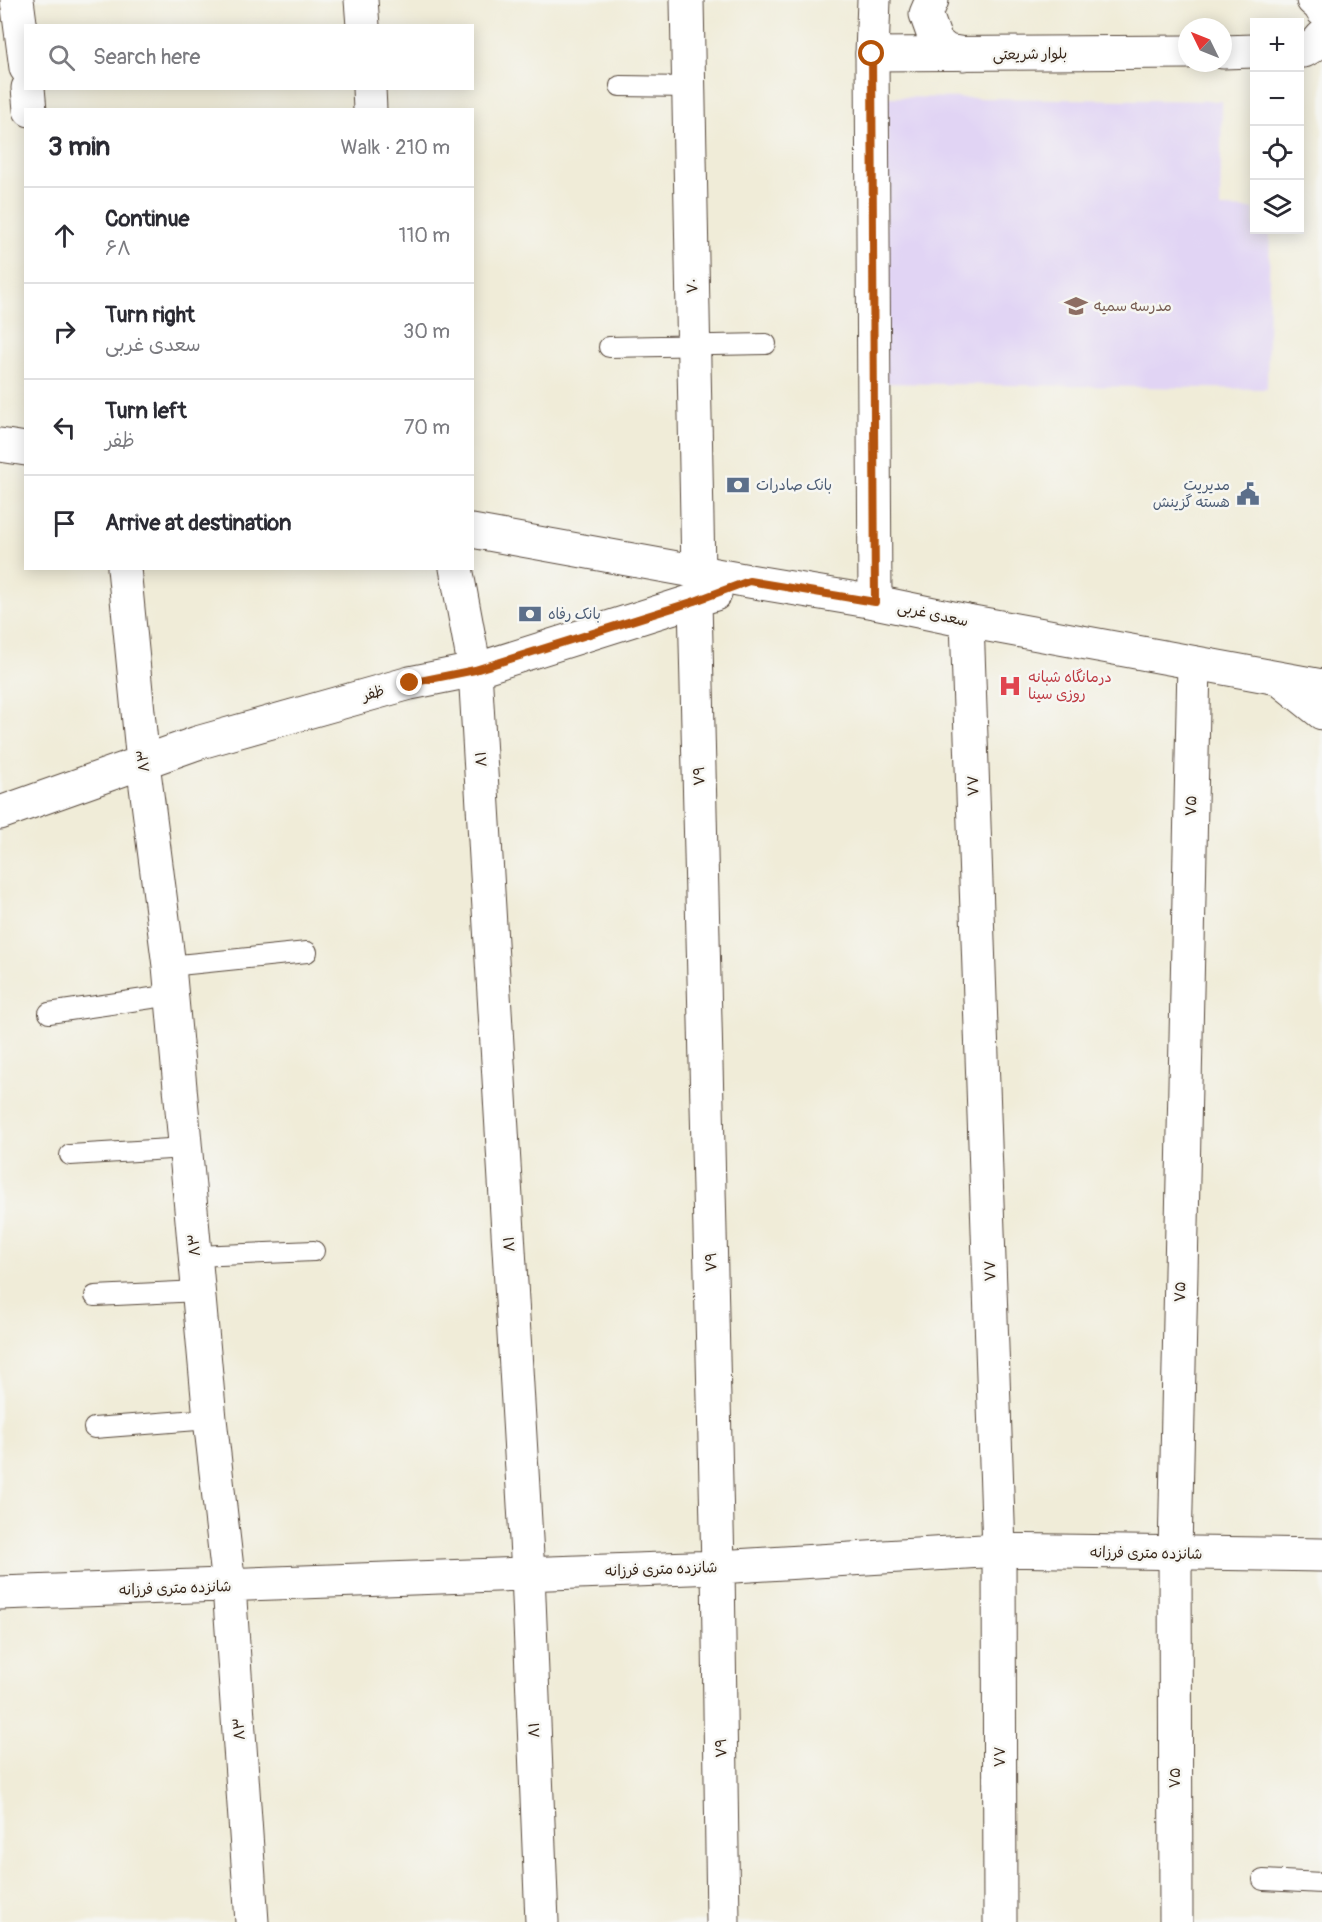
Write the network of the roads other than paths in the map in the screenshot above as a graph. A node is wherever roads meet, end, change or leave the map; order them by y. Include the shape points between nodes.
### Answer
1 (17, 0) edge
2 (361, 0) edge
3 (687, 0) edge
4 (874, 0) edge
5 (932, 0) edge
6 (1313, 0) edge
7 (1322, 10) edge
8 (363, 24) edge
9 (1250, 51) edge
10 (1178, 52) edge
11 (1232, 52) edge
12 (24, 53) edge
13 (872, 54) junction
14 (968, 54) junction
15 (620, 86) dead end
16 (689, 87) junction
17 (28, 90) edge
18 (369, 90) edge
19 (30, 108) edge
20 (370, 108) edge
21 (693, 344) junction
22 (766, 344) dead end
23 (609, 346) dead end
24 (0, 445) edge
25 (24, 449) edge
26 (474, 531) edge
27 (124, 570) edge
28 (456, 570) edge
29 (697, 587) junction
30 (875, 602) junction
31 (967, 621) junction
32 (1194, 663) junction
33 (1322, 665) edge
34 (475, 670) junction
35 (1278, 678) junction
36 (1322, 686) edge
37 (1322, 713) edge
38 (143, 763) junction
39 (0, 813) edge
40 (307, 952) dead end
41 (171, 981) junction
42 (49, 1013) dead end
43 (186, 1148) junction
44 (70, 1155) dead end
45 (314, 1251) dead end
46 (196, 1256) junction
47 (199, 1291) junction
48 (95, 1296) dead end
49 (210, 1419) junction
50 (94, 1428) dead end
51 (999, 1550) junction
52 (1174, 1553) junction
53 (1322, 1555) edge
54 (718, 1567) junction
55 (528, 1573) junction
56 (229, 1586) junction
57 (0, 1593) edge
58 (1263, 1880) dead end
59 (1322, 1883) edge
60 (252, 1922) edge
61 (542, 1922) edge
62 (723, 1922) edge
63 (1000, 1922) edge
64 (1176, 1922) edge

1 - 12 street
2 - 8 street
3 - 16 street, ۷۰
4 - 13 street
5 - 14 street via 926,14 936,42 947,51
6 - 7 street
9 - 11 street
10 - 14 street, بلوار شریعتی
13 - 14 street, بلوار شریعتی
13 - 30 street
15 - 16 lane
16 - 21 street, ۷۰
17 - 19 street
18 - 20 street
21 - 22 lane
21 - 23 lane
21 - 29 street, ۷۰
24 - 25 street
26 - 29 street, سعدی غربی
27 - 38 street, ۸۳
28 - 34 street, ۸۱
29 - 30 street, سعدی غربی via 749,581
29 - 34 street, ظفر
29 - 54 street, ۷۹
30 - 31 street, سعدی غربی
31 - 32 street, سعدی غربی
31 - 51 street, ۷۷
32 - 35 street, سعدی غربی
32 - 52 street, ۷۵
33 - 35 street via 1307,674
34 - 38 street, ظفر via 410,683 197,743
34 - 55 street, ۸۱
35 - 36 street, سعدی غربی
35 - 37 street
38 - 39 street, ظفر
38 - 41 street, ۸۳
40 - 41 lane
41 - 42 lane
41 - 43 street, ۸۳
43 - 44 lane
43 - 46 street, ۸۳
45 - 46 lane
46 - 47 street, ۸۳
47 - 48 lane
47 - 49 street, ۸۳
49 - 50 lane
49 - 56 street, ۸۳
51 - 52 street, شانزده متری فرزانه
51 - 54 street, شانزده متری فرزانه
51 - 63 street, ۷۷
52 - 53 street, شانزده متری فرزانه
52 - 64 street, ۷۵
54 - 55 street, شانزده متری فرزانه
54 - 62 street, ۷۹
55 - 56 street, شانزده متری فرزانه
55 - 61 street, ۸۱
56 - 57 street, شانزده متری فرزانه
56 - 60 street, ۸۳
58 - 59 lane

